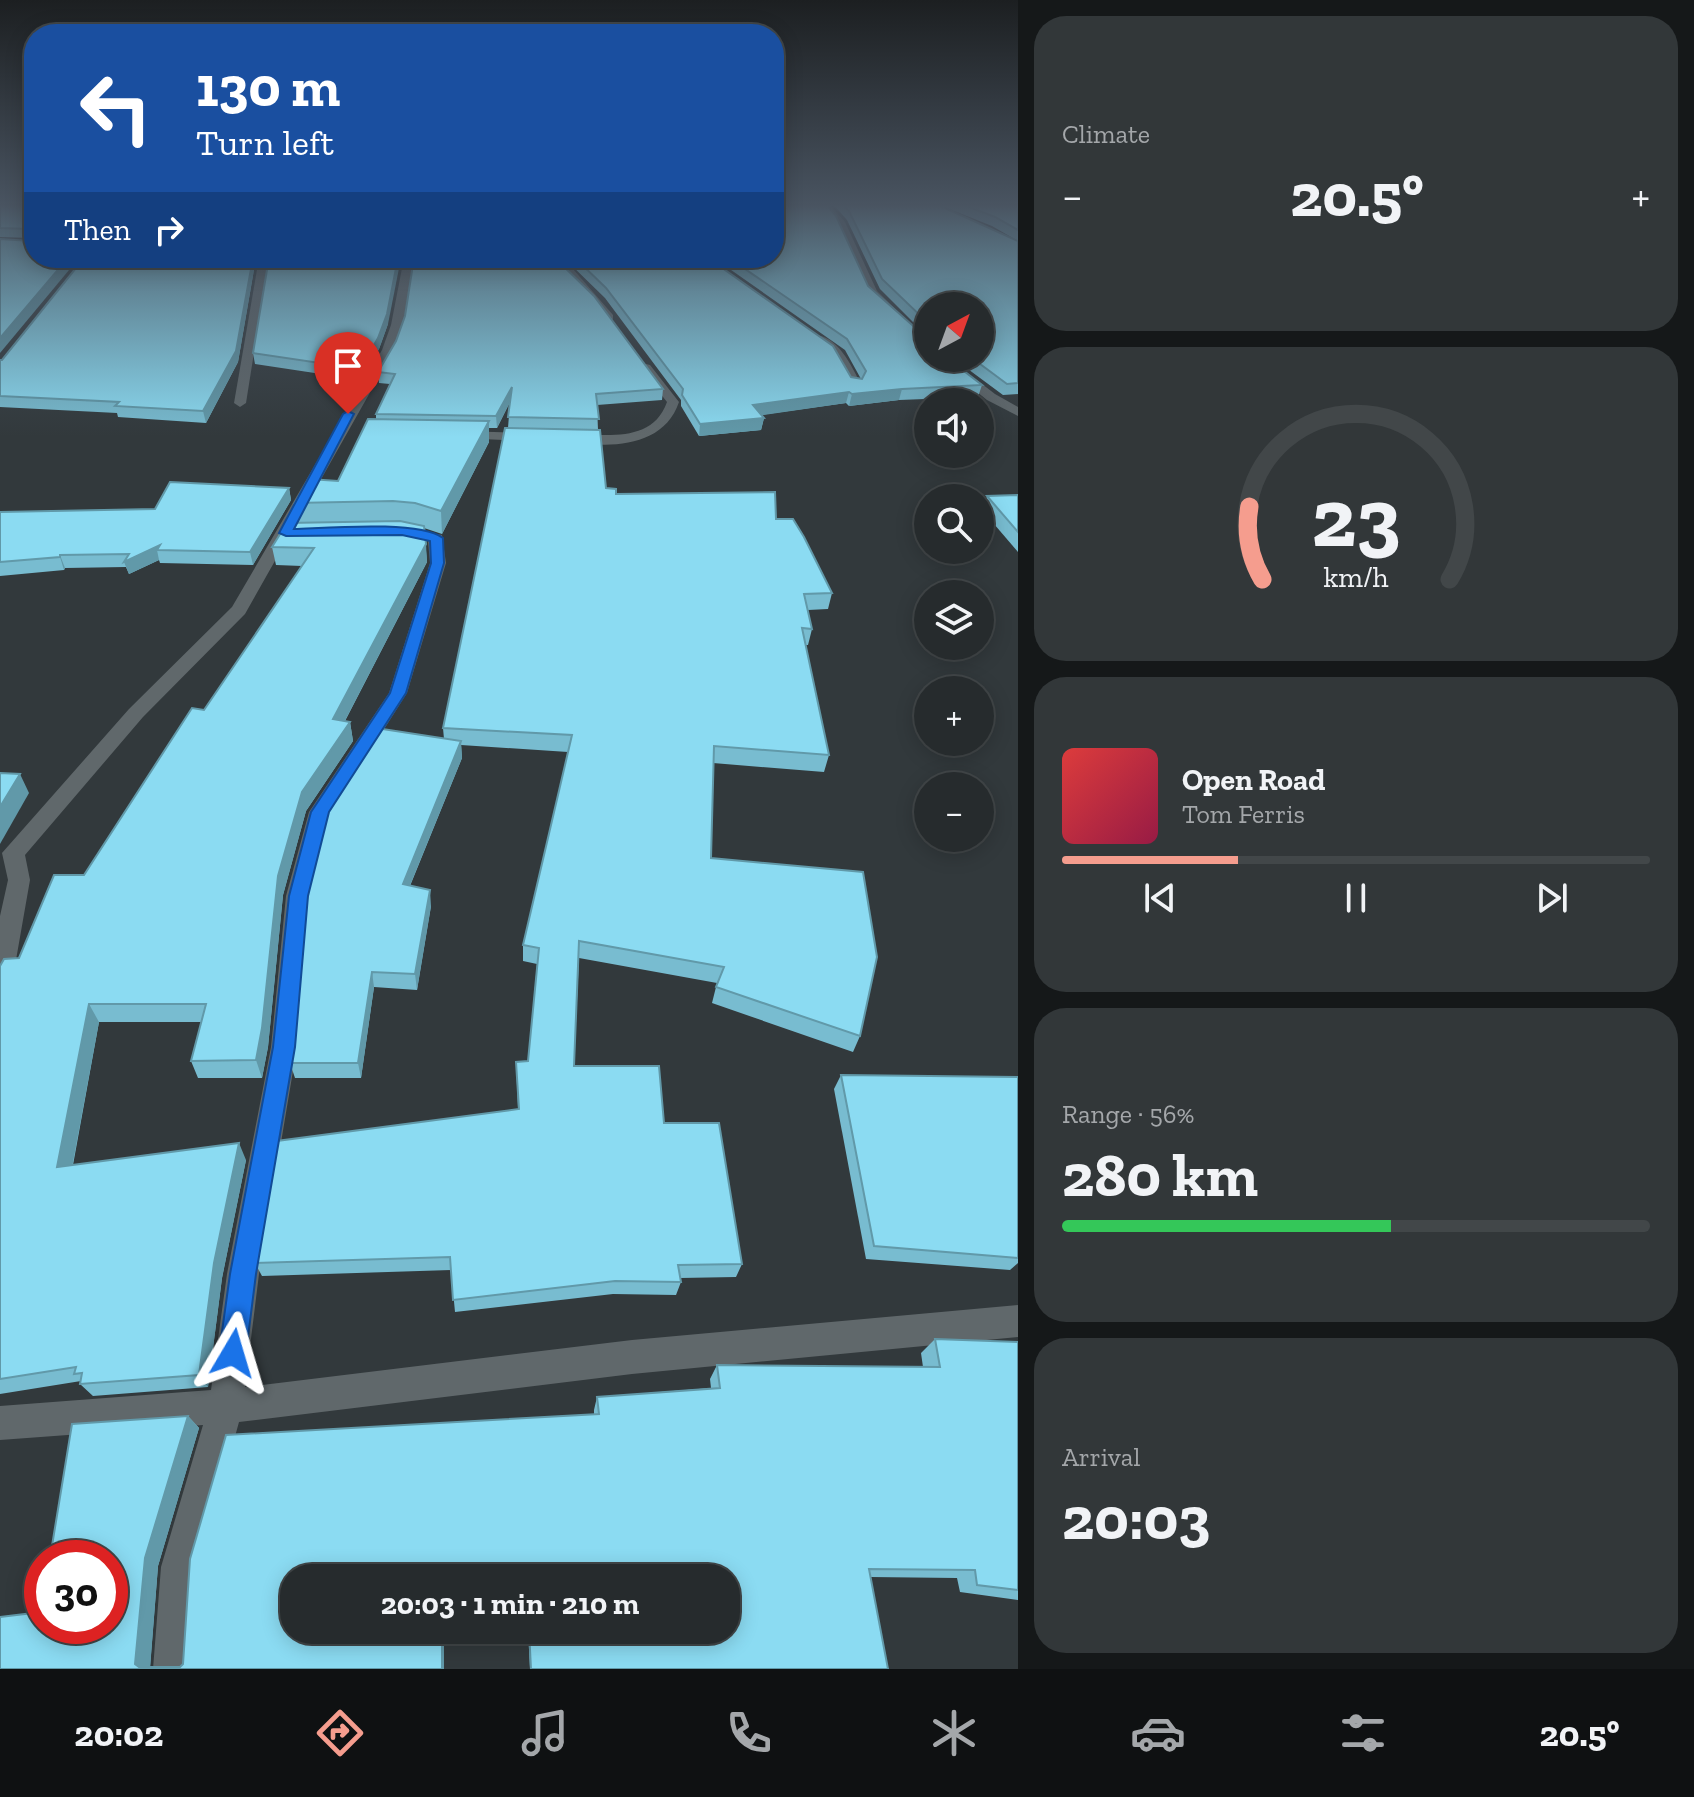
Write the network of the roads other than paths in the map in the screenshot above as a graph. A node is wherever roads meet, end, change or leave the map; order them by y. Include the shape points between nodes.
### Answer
1 (260, 282) edge
2 (405, 282) edge
3 (581, 282) edge
4 (868, 282) edge
5 (800, 327) edge
6 (617, 329) edge
7 (914, 333) edge
8 (634, 352) edge
9 (959, 372) edge
10 (855, 384) edge
11 (240, 403) dead end
12 (1018, 412) edge
13 (449, 435) edge
14 (541, 438) edge
15 (556, 438) edge
16 (387, 531) edge
17 (0, 977) edge
18 (1018, 1321) edge
19 (226, 1406) junction
20 (0, 1423) edge
21 (173, 1669) edge

1 - 11 street
2 - 17 street via 388,350 348,432 321,463 293,533 239,610 136,713 13,853 19,880
3 - 6 street
4 - 7 street
5 - 10 street via 838,353
8 - 15 street via 673,402 671,415 659,429 632,438
9 - 12 street
13 - 14 street
16 - 19 street via 436,538 438,563 398,693 320,812 298,896 284,1047 243,1274
18 - 19 street via 632,1357
19 - 20 street
19 - 21 street via 180,1567

